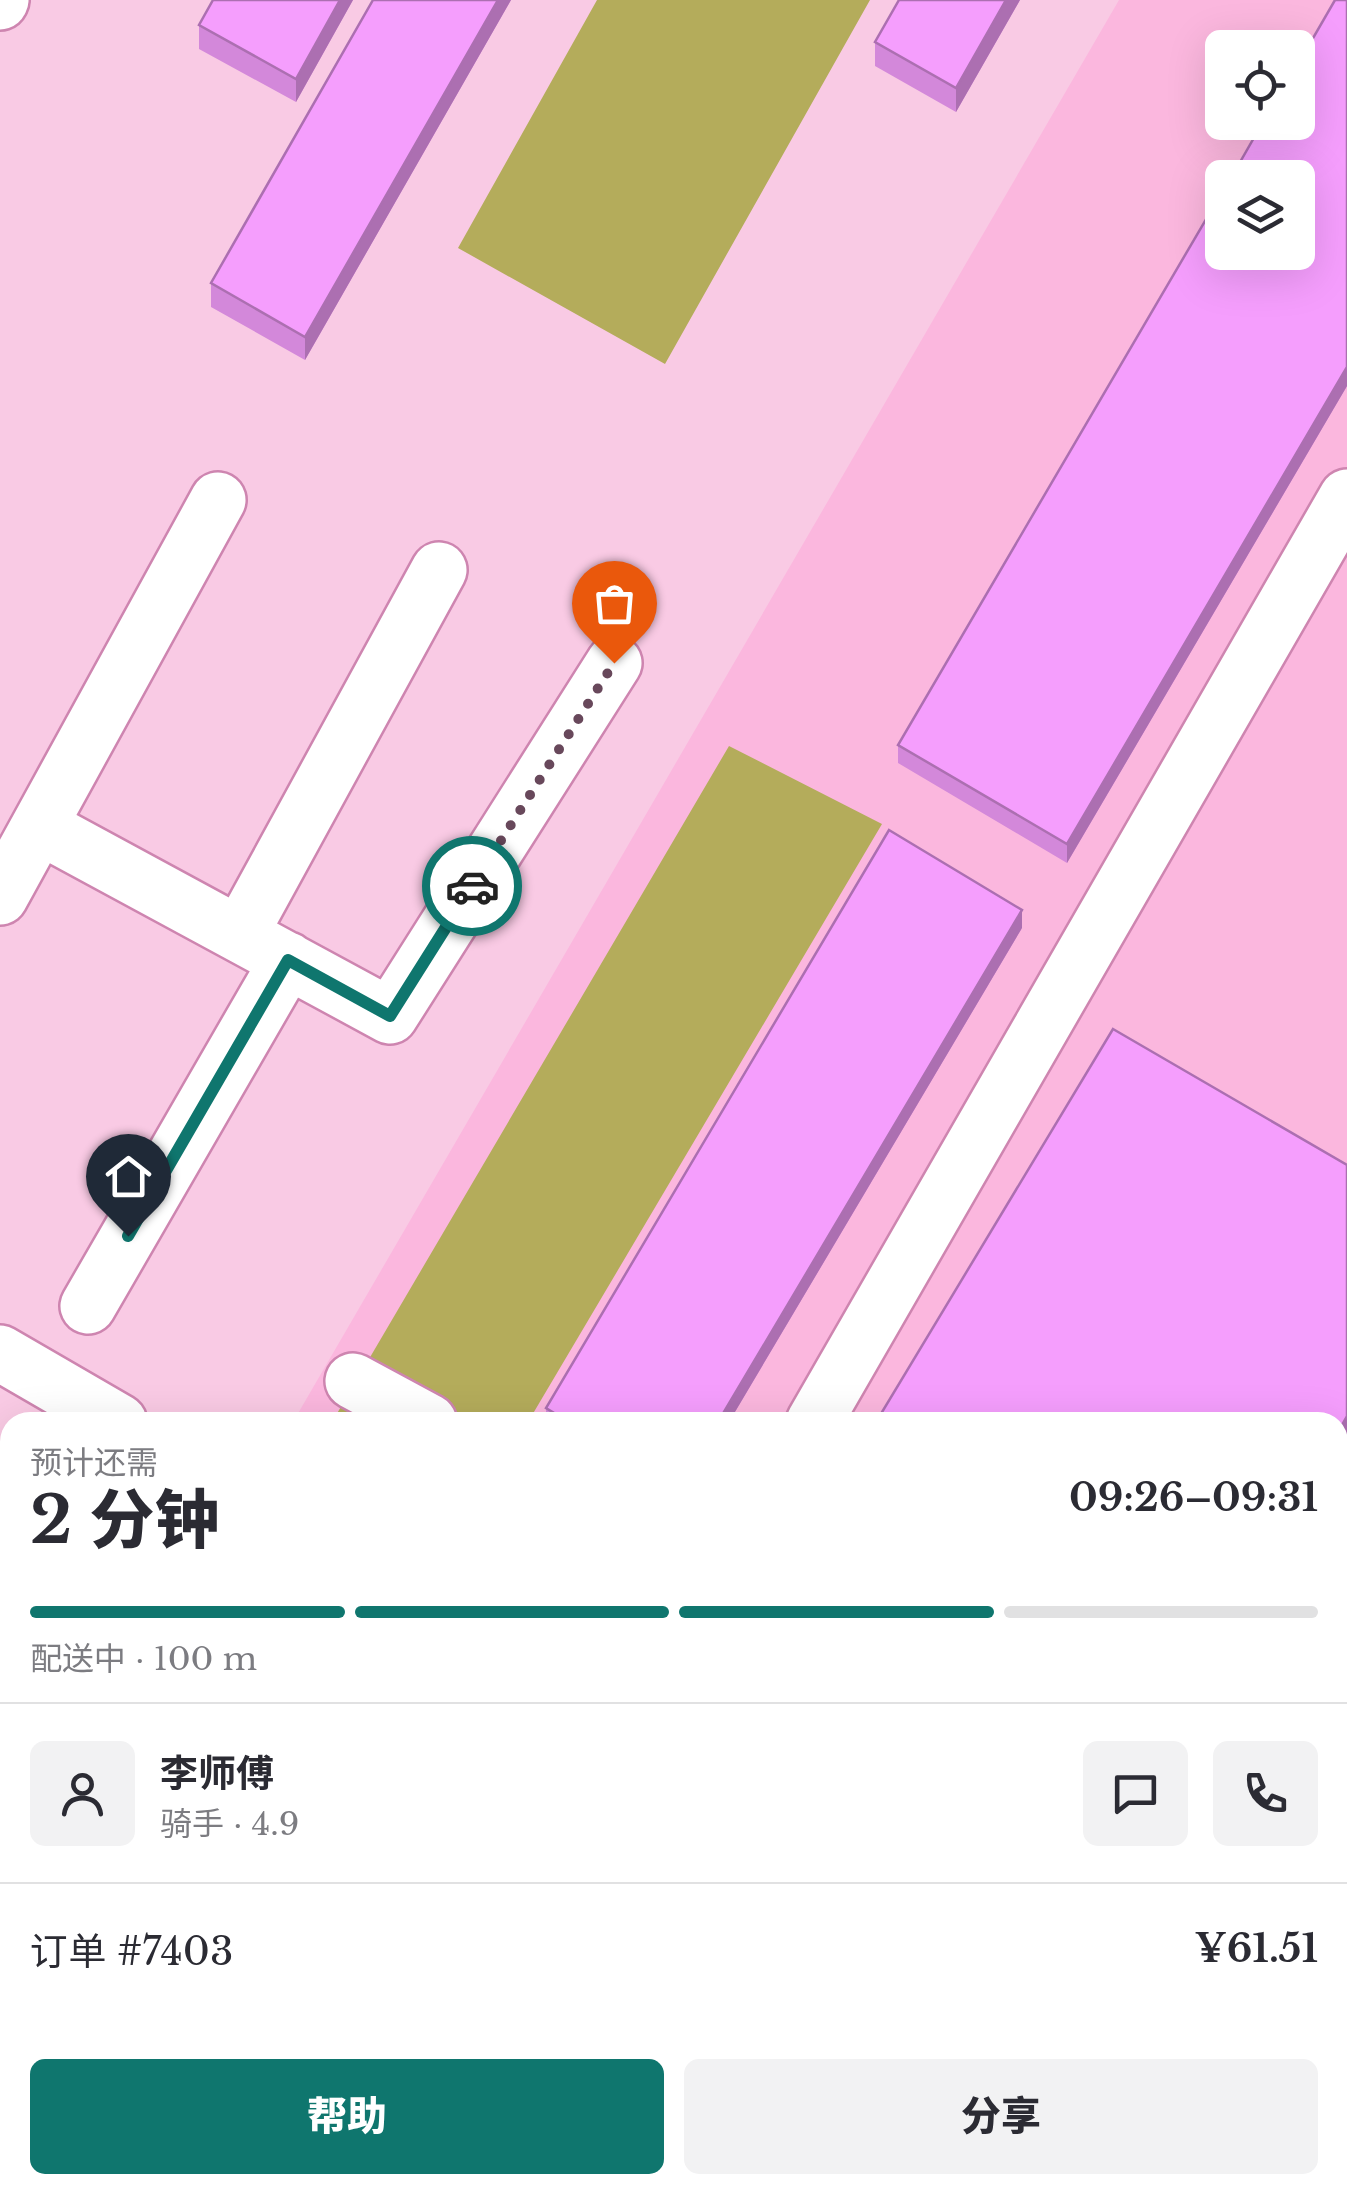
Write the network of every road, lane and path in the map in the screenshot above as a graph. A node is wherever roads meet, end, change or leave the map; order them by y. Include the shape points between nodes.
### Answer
1 (1347, 497) edge
2 (218, 500) dead end
3 (439, 570) dead end
4 (614, 663) dead end
5 (39, 826) junction
6 (0, 896) edge
7 (240, 934) junction
8 (288, 960) junction
9 (88, 1306) dead end
10 (0, 1353) edge
11 (353, 1381) dead end
12 (102, 1412) edge
13 (410, 1412) edge
14 (820, 1412) edge

1 - 14 street
2 - 5 street
3 - 7 street
4 - 8 street via 390,1016
5 - 6 street
5 - 7 street
7 - 8 street
8 - 9 street
10 - 12 street
11 - 13 street

